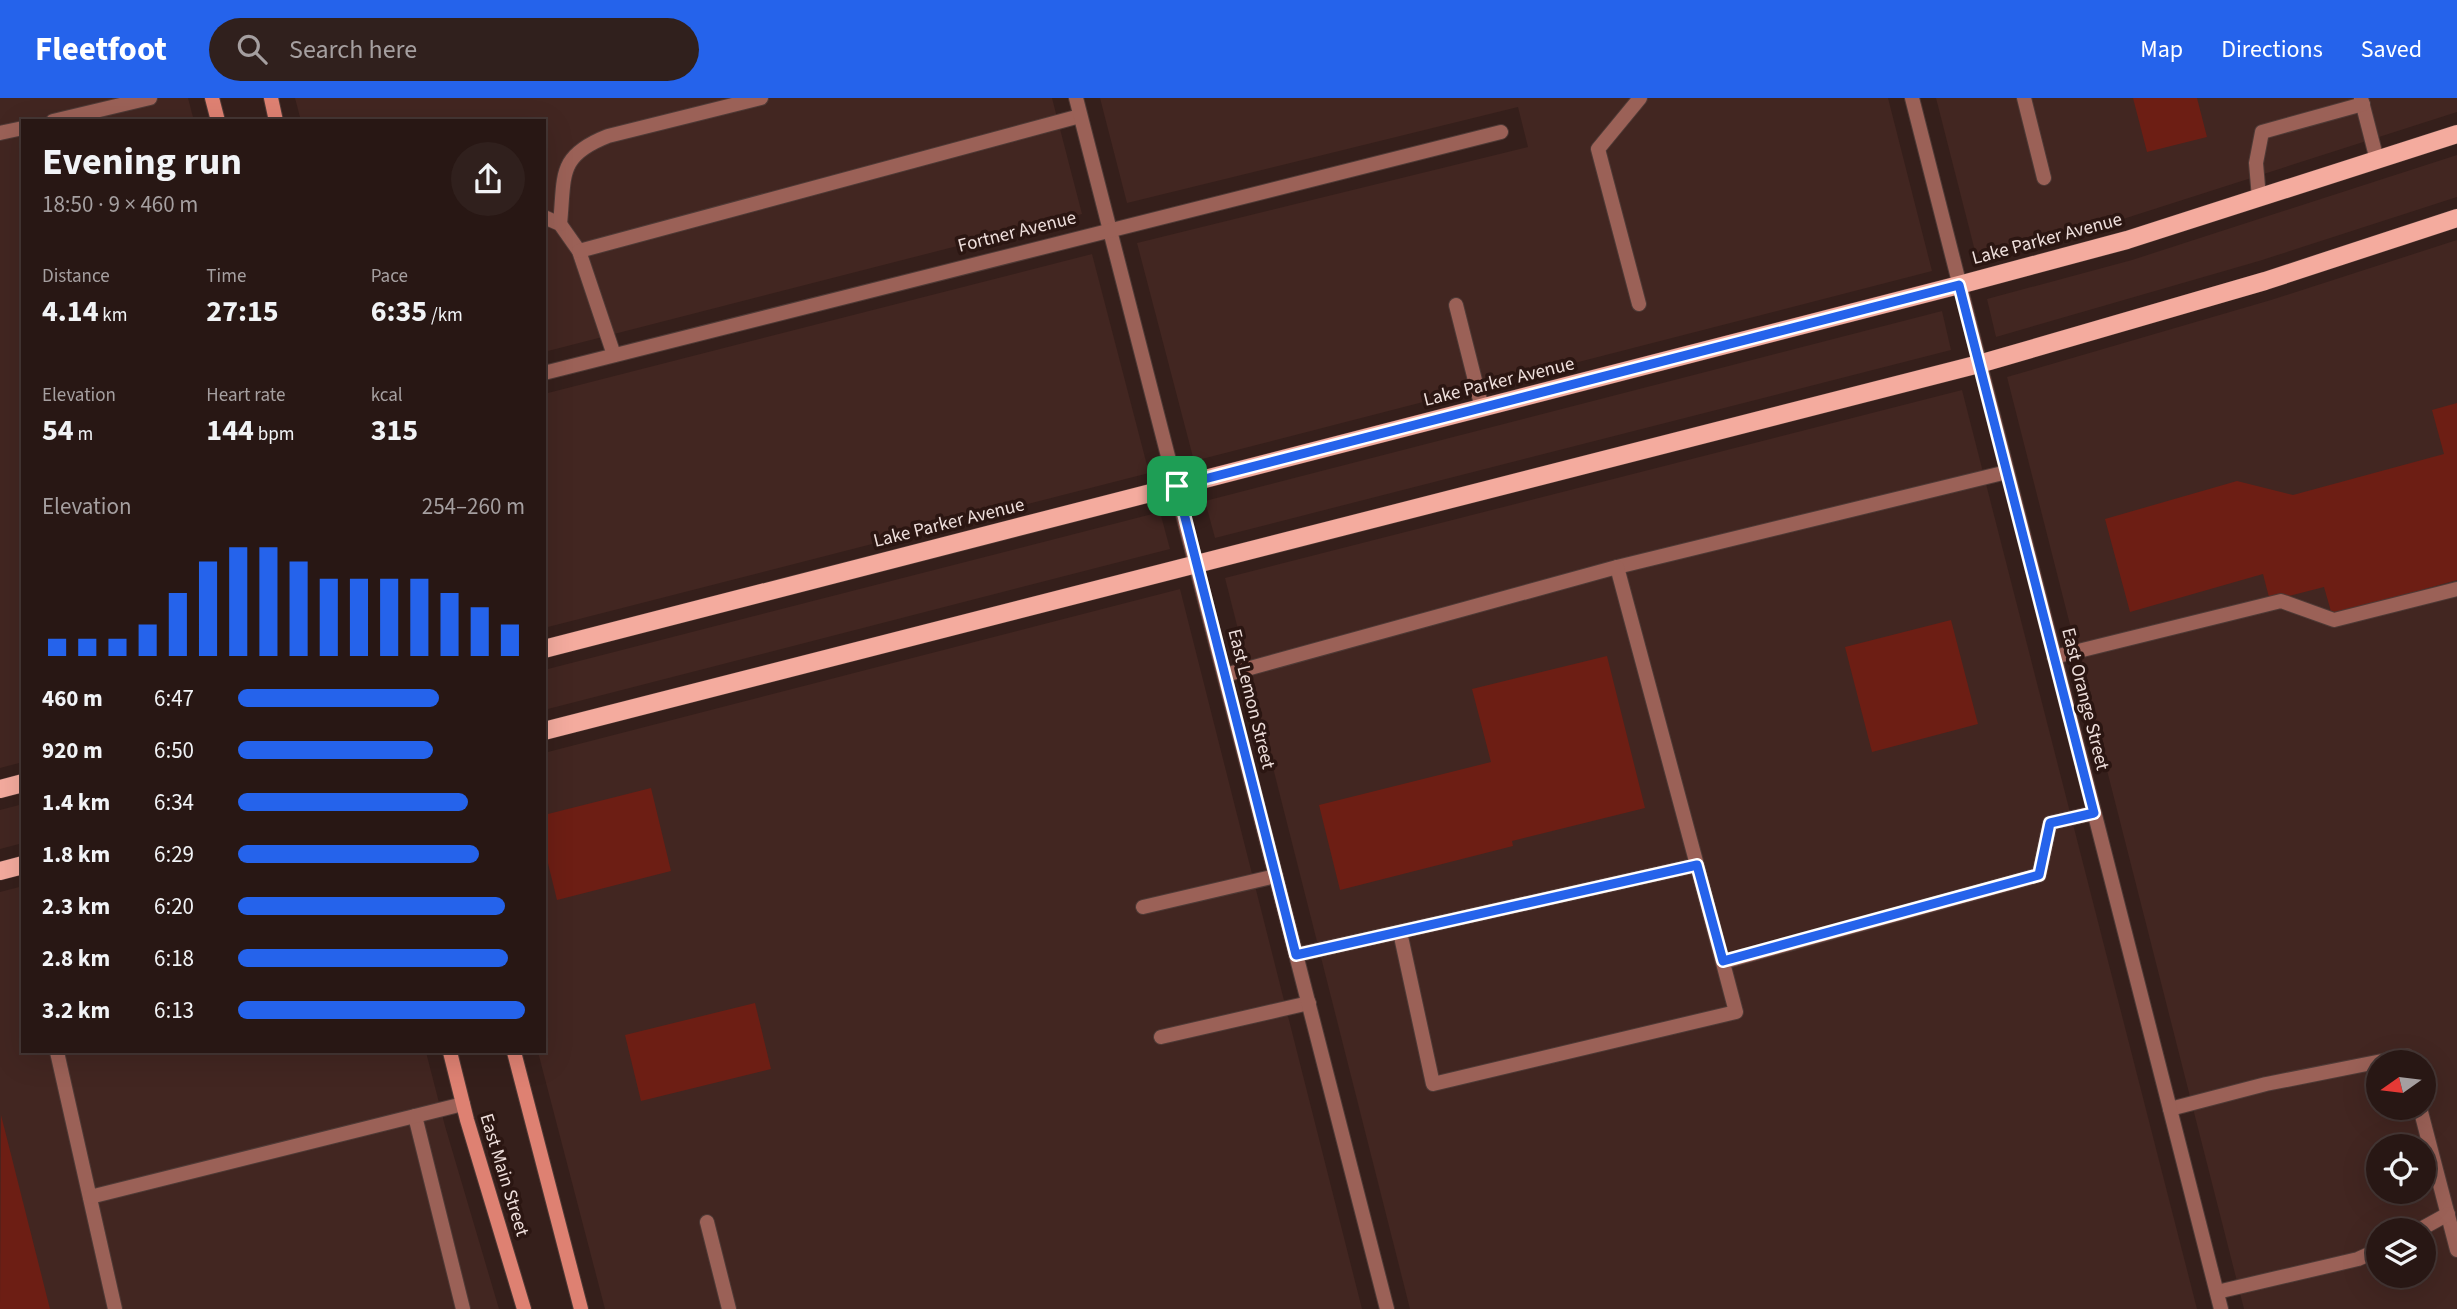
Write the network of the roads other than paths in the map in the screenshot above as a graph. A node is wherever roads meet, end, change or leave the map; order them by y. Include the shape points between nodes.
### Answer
1 (150, 98) edge
2 (212, 98) edge
3 (761, 98) edge
4 (1076, 98) edge
5 (1640, 98) edge
6 (1912, 98) edge
7 (2024, 98) edge
8 (276, 99) edge
9 (2362, 101) edge
10 (114, 102) edge
11 (1080, 116) junction
12 (59, 119) edge
13 (217, 119) edge
14 (276, 119) edge
15 (21, 128) edge
16 (1501, 132) dead end
17 (0, 133) edge
18 (2457, 134) edge
19 (2377, 160) junction
20 (2044, 178) dead end
21 (2259, 198) junction
22 (546, 218) edge
23 (2457, 218) edge
24 (560, 224) junction
25 (1110, 229) junction
26 (579, 251) junction
27 (1959, 285) junction
28 (1639, 304) dead end
29 (1456, 305) dead end
30 (614, 355) junction
31 (1979, 364) junction
32 (546, 372) edge
33 (1482, 408) junction
34 (2007, 472) junction
35 (1177, 486) junction
36 (1197, 563) junction
37 (1617, 567) junction
38 (2457, 589) edge
39 (546, 648) edge
40 (2054, 657) junction
41 (1225, 675) junction
42 (546, 730) edge
43 (21, 784) edge
44 (0, 789) edge
45 (2094, 813) junction
46 (1697, 865) junction
47 (21, 866) edge
48 (0, 871) edge
49 (1276, 876) junction
50 (1143, 907) dead end
51 (1400, 932) junction
52 (1296, 955) junction
53 (1723, 961) junction
54 (1309, 1003) junction
55 (1161, 1037) dead end
56 (57, 1053) edge
57 (450, 1053) edge
58 (514, 1053) edge
59 (2366, 1064) edge
60 (463, 1104) junction
61 (2170, 1109) junction
62 (415, 1115) junction
63 (2423, 1120) edge
64 (90, 1197) junction
65 (2448, 1214) junction
66 (2436, 1221) edge
67 (707, 1222) dead end
68 (2457, 1250) edge
69 (2366, 1255) edge
70 (2217, 1292) junction
71 (115, 1309) edge
72 (463, 1309) edge
73 (524, 1309) edge
74 (580, 1309) edge
75 (729, 1309) edge
76 (1387, 1309) edge
77 (2221, 1309) edge

1 - 10 street
2 - 13 main road
3 - 24 street via 584,146 570,158
4 - 11 street, East Lemon Street
5 - 28 street via 1598,149
6 - 27 street, East Orange Street
7 - 20 street
8 - 14 main road
9 - 19 street
9 - 21 street via 2262,132 2256,163
10 - 12 street
11 - 25 street, East Lemon Street
11 - 26 street
15 - 17 street
16 - 25 street, Fortner Avenue
18 - 19 main road, Lake Parker Avenue
19 - 21 main road, Lake Parker Avenue
21 - 27 main road, Lake Parker Avenue via 2127,240
22 - 24 street
23 - 31 main road via 2265,281
24 - 26 street
25 - 30 street, Fortner Avenue
25 - 35 street, East Lemon Street
26 - 30 street
27 - 31 street, East Orange Street
27 - 33 main road, Lake Parker Avenue
29 - 33 street
30 - 32 street, Fortner Avenue
31 - 34 street, East Orange Street
31 - 36 main road
33 - 35 main road, Lake Parker Avenue
34 - 37 street
34 - 40 street, East Orange Street
35 - 36 street, East Lemon Street
35 - 39 main road, Lake Parker Avenue
36 - 41 street, East Lemon Street
36 - 42 main road
37 - 41 street
37 - 46 street
38 - 40 street via 2334,620 2281,601
40 - 45 street, East Orange Street
41 - 49 street, East Lemon Street
43 - 44 main road
45 - 53 street via 2050,823 2039,875
45 - 61 street, East Orange Street
46 - 51 street
46 - 53 street
47 - 48 main road
49 - 50 street
49 - 52 street, East Lemon Street
51 - 52 street
51 - 53 street via 1433,1083 1736,1012
52 - 54 street, East Lemon Street
54 - 55 street
54 - 76 street, East Lemon Street
56 - 64 street
57 - 60 main road, East Main Street
58 - 74 main road, East Main Street
59 - 61 street
60 - 62 street
60 - 73 main road, East Main Street
61 - 70 street, East Orange Street
62 - 64 street
62 - 72 street
63 - 65 street
64 - 71 street
65 - 66 street
65 - 68 street
67 - 75 street
69 - 70 street
70 - 77 street, East Orange Street

